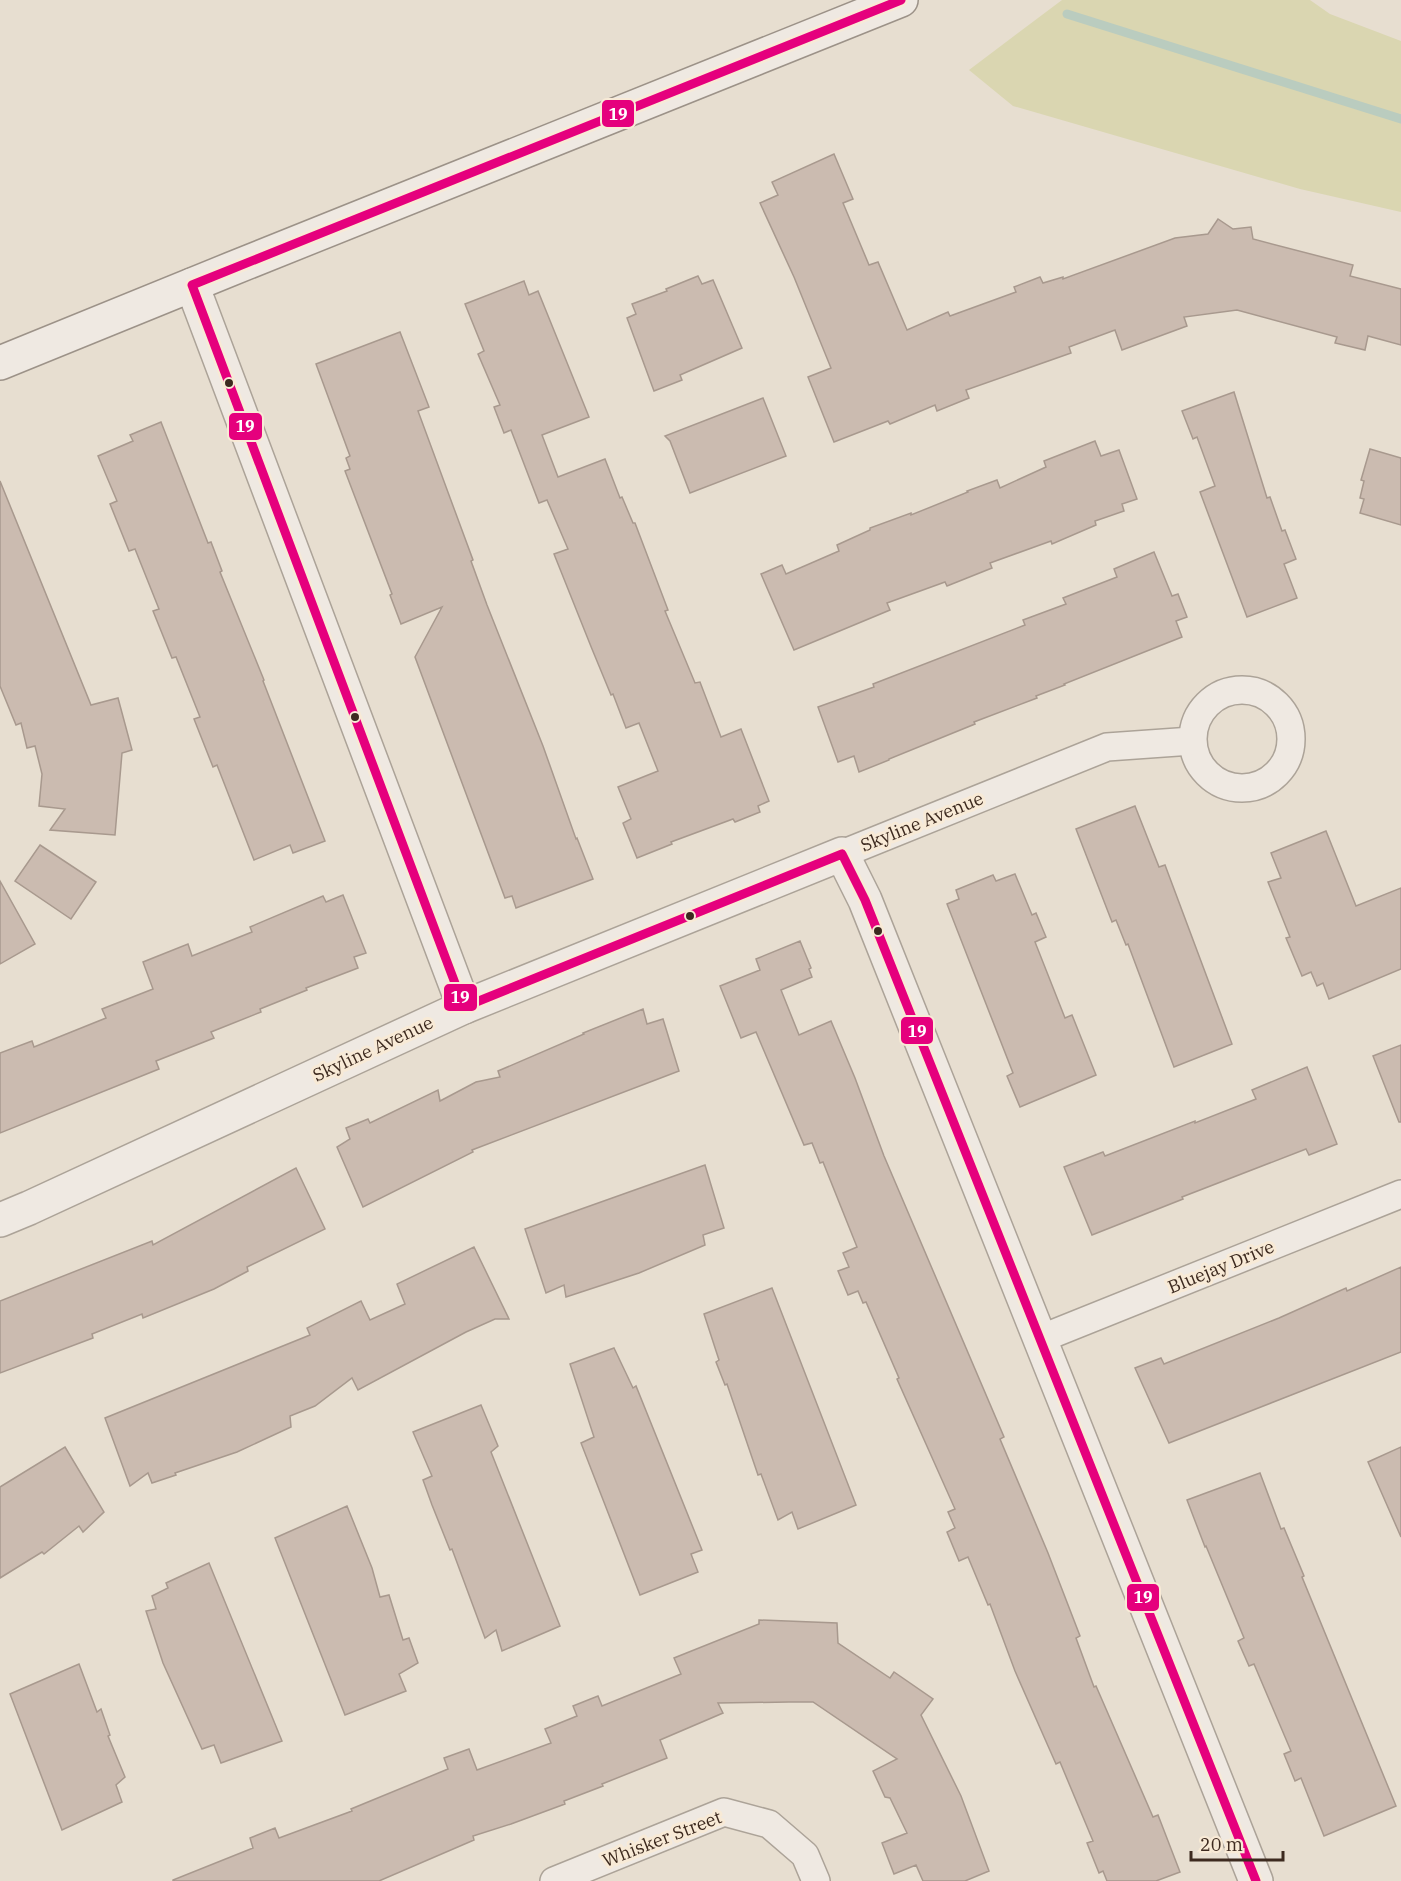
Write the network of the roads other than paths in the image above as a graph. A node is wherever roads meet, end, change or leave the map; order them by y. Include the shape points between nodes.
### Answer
1 (901, 0) edge
2 (192, 285) junction
3 (0, 363) edge
4 (1192, 741) dead end
5 (842, 854) junction
6 (464, 1007) junction
7 (1401, 1194) edge
8 (0, 1220) edge
9 (1040, 1339) junction
10 (554, 1881) edge
11 (816, 1881) edge
12 (1256, 1881) edge

1 - 2 street
2 - 3 street
2 - 6 street
4 - 5 street, Skyline Avenue via 1107,747
5 - 6 street, Skyline Avenue
5 - 9 street via 865,900
6 - 8 street, Skyline Avenue
7 - 9 street, Bluejay Drive
9 - 12 street
10 - 11 street, Whisker Street via 724,1812 769,1824 805,1855

